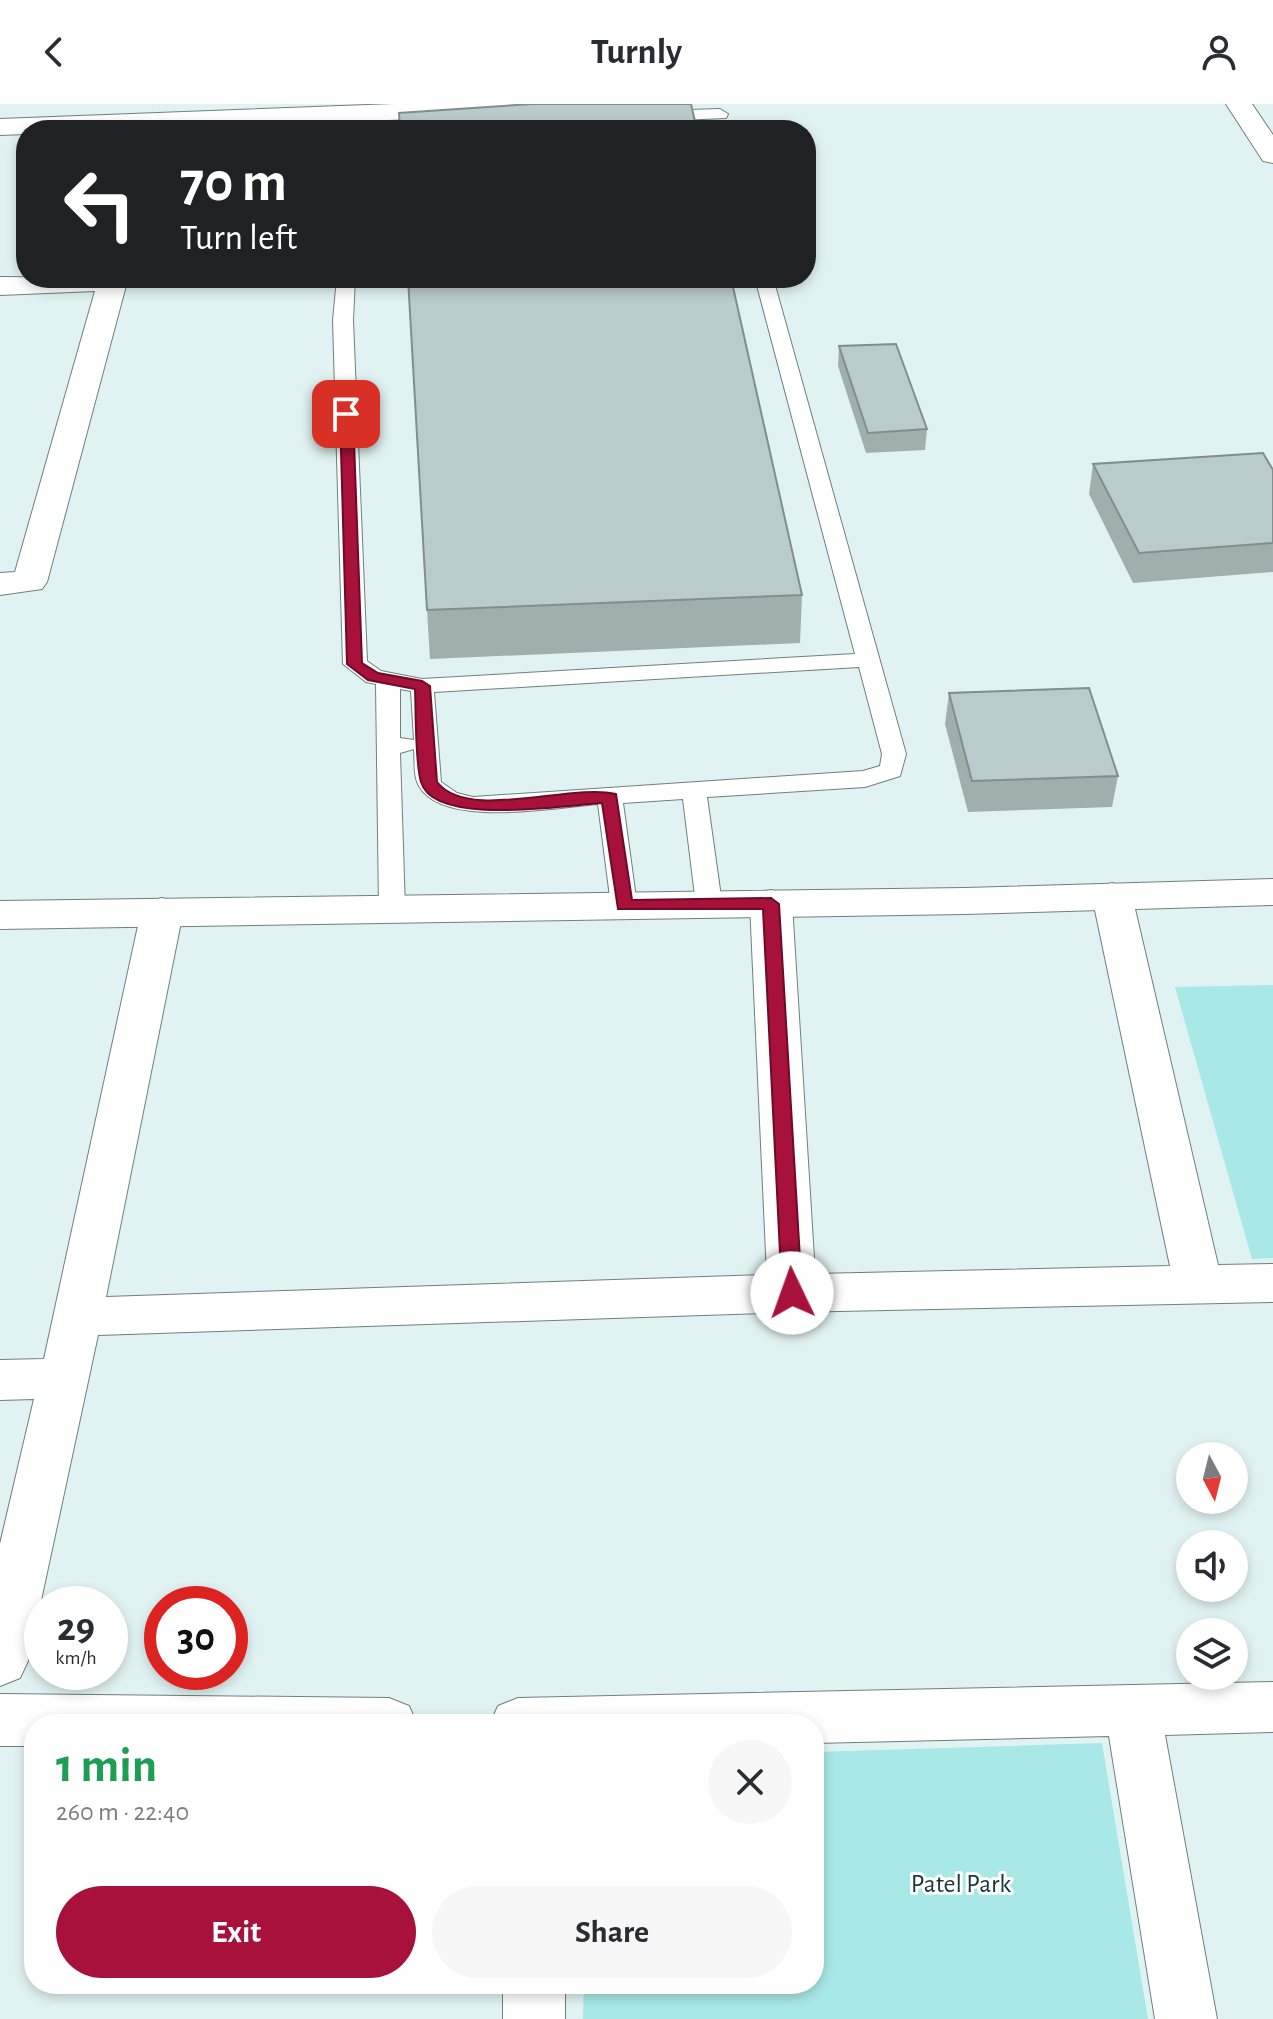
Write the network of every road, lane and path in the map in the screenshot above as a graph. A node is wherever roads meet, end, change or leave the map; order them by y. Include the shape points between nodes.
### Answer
1 (1239, 104) edge
2 (602, 111) edge
3 (640, 116) edge
4 (721, 116) edge
5 (393, 120) edge
6 (474, 120) edge
7 (1273, 155) edge
8 (110, 288) edge
9 (345, 288) edge
10 (767, 288) edge
11 (0, 584) edge
12 (868, 660) junction
13 (388, 681) junction
14 (422, 686) junction
15 (426, 745) junction
16 (388, 746) junction
17 (694, 791) junction
18 (610, 798) junction
19 (1273, 892) edge
20 (1112, 896) junction
21 (709, 904) junction
22 (771, 904) junction
23 (624, 905) junction
24 (392, 909) junction
25 (162, 912) junction
26 (0, 915) edge
27 (1273, 1283) edge
28 (1198, 1285) junction
29 (792, 1293) junction
30 (78, 1317) junction
31 (64, 1378) junction
32 (0, 1380) edge
33 (0, 1661) edge
34 (1273, 1707) edge
35 (1133, 1712) junction
36 (824, 1718) edge
37 (0, 1720) edge
38 (24, 1720) edge
39 (534, 1994) edge
40 (534, 2019) edge
41 (1186, 2019) edge

1 - 7 street
2 - 5 street
2 - 6 lane
3 - 4 lane
8 - 11 street via 30,582
9 - 13 lane via 355,664
10 - 12 lane
12 - 14 lane
12 - 17 lane via 894,754 891,771 865,779
13 - 14 lane
13 - 16 lane
14 - 15 lane
15 - 16 lane
15 - 18 lane via 429,783 452,802
16 - 24 lane
17 - 18 lane
17 - 21 lane
18 - 23 lane
19 - 20 street
20 - 22 street
20 - 28 street
21 - 22 street
21 - 23 street
22 - 29 street
23 - 24 street
24 - 25 street
25 - 26 street
25 - 30 street
27 - 28 street
28 - 29 street
29 - 30 street
30 - 31 street
31 - 32 street
31 - 33 street
34 - 35 street
35 - 36 street
35 - 41 street
37 - 38 street
39 - 40 street

